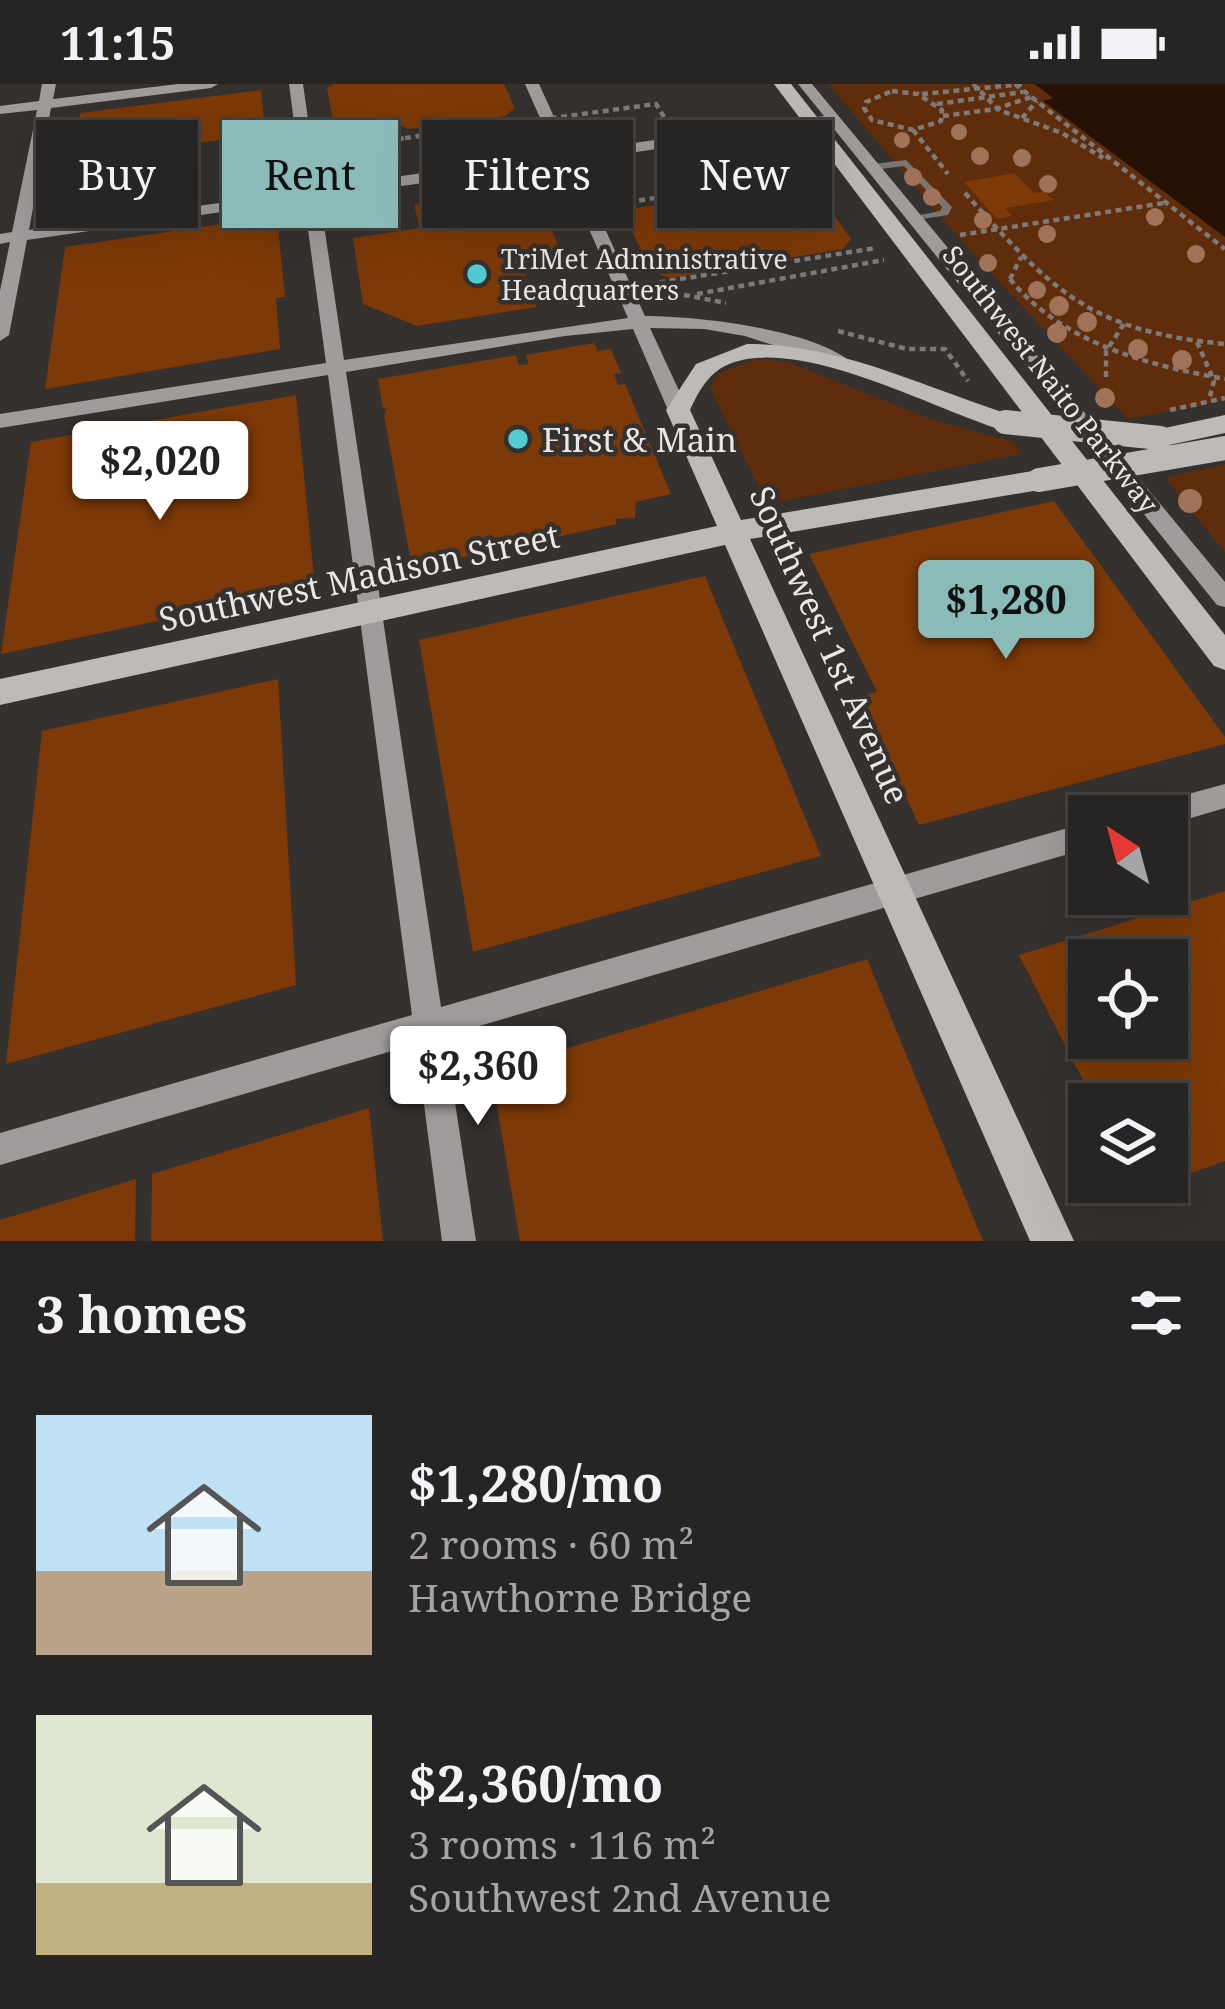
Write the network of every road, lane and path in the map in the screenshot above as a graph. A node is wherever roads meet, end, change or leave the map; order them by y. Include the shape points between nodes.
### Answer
1 (49, 84) edge
2 (211, 84) edge
3 (296, 84) edge
4 (532, 84) edge
5 (782, 84) edge
6 (805, 84) edge
7 (1019, 85) edge
8 (972, 86) edge
9 (918, 94) junction
10 (1031, 97) junction
11 (980, 98) junction
12 (45, 104) junction
13 (938, 104) junction
14 (996, 109) junction
15 (0, 110) edge
16 (944, 116) junction
17 (1022, 118) junction
18 (302, 120) edge
19 (538, 120) edge
20 (548, 120) edge
21 (822, 120) edge
22 (823, 120) edge
23 (832, 129) edge
24 (913, 130) junction
25 (832, 134) edge
26 (1112, 163) junction
27 (873, 167) junction
28 (633, 202) edge
29 (1164, 203) junction
30 (222, 207) edge
31 (914, 219) junction
32 (318, 228) edge
33 (596, 228) edge
34 (998, 229) junction
35 (959, 235) dead end
36 (20, 237) junction
37 (0, 239) edge
38 (885, 247) dead end
39 (1225, 249) edge
40 (912, 250) junction
41 (1021, 257) junction
42 (650, 284) dead end
43 (658, 297) dead end
44 (637, 323) junction
45 (1124, 324) junction
46 (0, 335) edge
47 (1197, 342) junction
48 (1225, 344) edge
49 (945, 349) dead end
50 (842, 362) junction
51 (337, 367) junction
52 (1106, 376) dead end
53 (1225, 379) edge
54 (979, 404) junction
55 (678, 410) junction
56 (1215, 417) edge
57 (0, 422) edge
58 (1160, 438) junction
59 (1225, 448) edge
60 (1036, 475) junction
61 (734, 534) junction
62 (1225, 598) edge
63 (371, 612) junction
64 (1225, 656) edge
65 (0, 692) edge
66 (1225, 796) edge
67 (1188, 807) edge
68 (1068, 841) edge
69 (895, 891) junction
70 (430, 1025) junction
71 (0, 1149) edge
72 (460, 1241) edge
73 (1052, 1241) edge

1 - 12 main road
2 - 12 main road
3 - 18 main road
4 - 20 main road, Southwest 1st Avenue
5 - 21 main road, Southwest Naito Parkway
6 - 22 main road, Southwest Naito Parkway
7 - 8 path
7 - 10 path
8 - 9 path
8 - 11 path
9 - 13 path
9 - 24 path via 881,93 864,108 880,124
10 - 11 path
10 - 14 path
10 - 17 path
10 - 26 path
11 - 13 path
11 - 14 path
12 - 15 main road
12 - 36 main road
13 - 16 path
14 - 16 path
14 - 17 path
16 - 24 path
17 - 26 path
19 - 28 path, bridge via 656,104 702,179 689,193
23 - 27 main road, Southwest Naito Parkway
24 - 34 path
25 - 40 main road, Southwest Naito Parkway
26 - 29 path
27 - 31 main road, Southwest Naito Parkway
27 - 31 lane via 906,163 947,207
29 - 34 path
29 - 39 path
30 - 36 main road
31 - 62 main road, Southwest Naito Parkway
32 - 51 main road
33 - 44 main road, Southwest 1st Avenue
34 - 35 path
34 - 41 path
36 - 37 main road
36 - 46 main road
38 - 42 path
40 - 43 path
40 - 64 main road, Southwest Naito Parkway
41 - 45 path via 1058,289
41 - 53 path, bridge via 1010,279 1039,309 1156,363
44 - 50 main road via 733,328
44 - 51 main road
44 - 55 main road, Southwest 1st Avenue
45 - 47 path
45 - 52 path via 1106,351
47 - 48 path
47 - 56 path via 1214,381
49 - 54 path
50 - 54 main road
50 - 55 main road via 731,354 700,373
51 - 57 main road
51 - 63 main road
54 - 58 main road, bridge via 1058,431
55 - 61 main road, Southwest 1st Avenue
56 - 58 main road
58 - 60 main road via 1137,453
59 - 60 main road, bridge
60 - 61 main road, Southwest Madison Street
61 - 63 main road, Southwest Madison Street
61 - 69 main road, Southwest 1st Avenue
63 - 65 main road, Southwest Madison Street
63 - 70 main road
66 - 67 main road
68 - 69 main road
69 - 70 main road
69 - 73 main road, Southwest 1st Avenue
70 - 71 main road
70 - 72 main road

